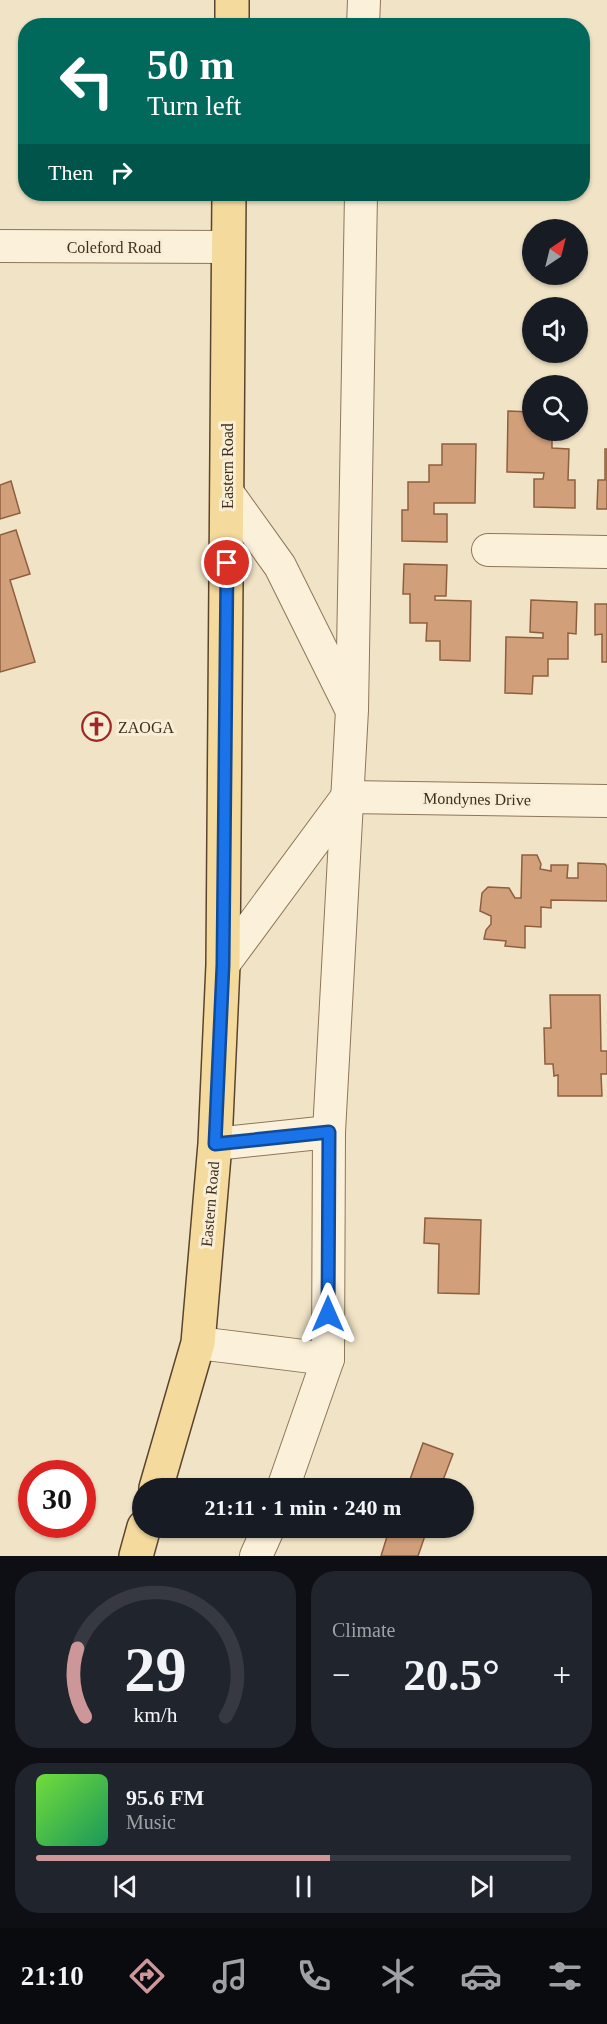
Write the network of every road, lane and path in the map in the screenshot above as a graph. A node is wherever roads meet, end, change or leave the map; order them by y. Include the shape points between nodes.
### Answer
1 (232, 0) edge
2 (364, 0) edge
3 (232, 18) edge
4 (363, 18) edge
5 (229, 201) edge
6 (360, 201) edge
7 (0, 246) edge
8 (228, 247) junction
9 (227, 492) junction
10 (488, 550) dead end
11 (607, 552) edge
12 (352, 710) junction
13 (347, 797) junction
14 (607, 801) edge
15 (223, 965) junction
16 (329, 1132) junction
17 (215, 1144) junction
18 (198, 1343) junction
19 (328, 1359) junction
20 (159, 1478) edge
21 (286, 1478) edge
22 (141, 1538) edge
23 (264, 1538) edge
24 (135, 1556) edge
25 (256, 1556) edge

1 - 3 main road
2 - 4 street
5 - 8 main road, Eastern Road
6 - 12 street
7 - 8 street, Coleford Road
8 - 9 main road, Eastern Road
9 - 12 street via 280,566
9 - 15 main road, Eastern Road
10 - 11 street
12 - 13 street
13 - 14 street, Mondynes Drive
13 - 15 street
13 - 16 street
15 - 17 main road, Eastern Road
16 - 17 street
16 - 19 street
17 - 18 main road, Eastern Road
18 - 19 street
18 - 20 main road, Eastern Road
19 - 21 street
22 - 24 main road
23 - 25 street

